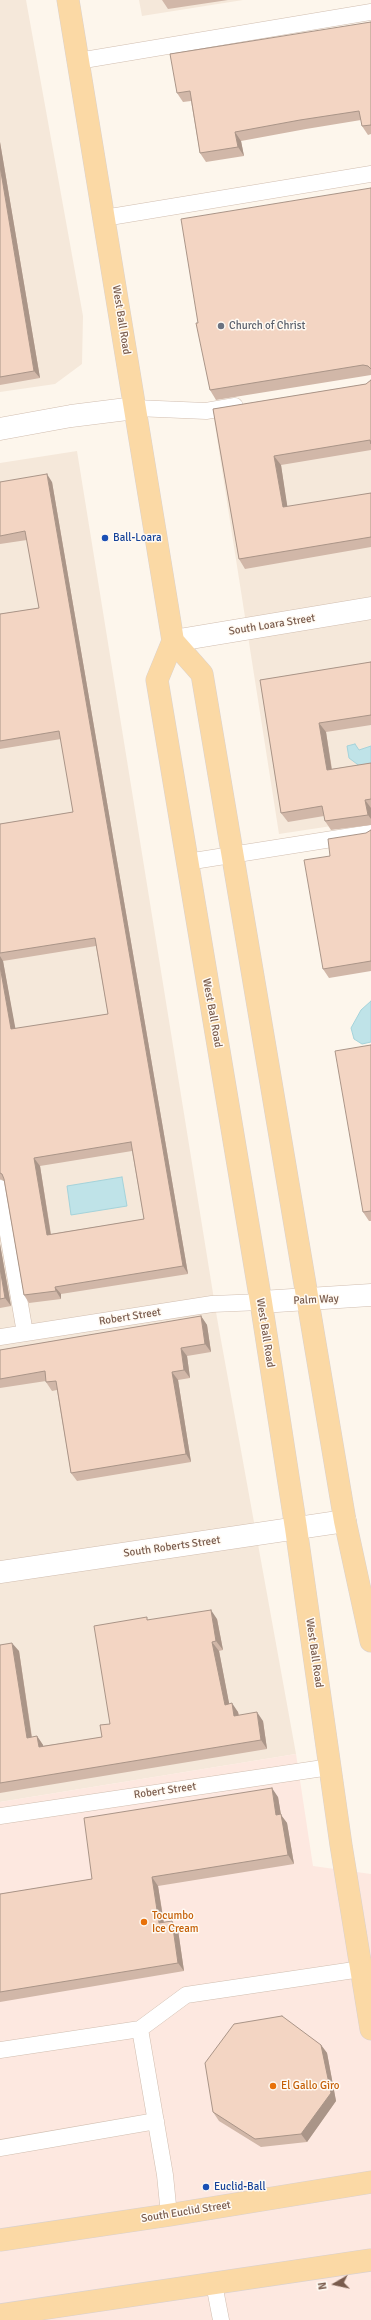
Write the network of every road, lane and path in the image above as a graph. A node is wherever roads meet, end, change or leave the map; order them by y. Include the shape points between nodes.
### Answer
1 (68, 0) edge
2 (371, 12) edge
3 (78, 61) junction
4 (371, 174) edge
5 (104, 218) junction
6 (253, 403) edge
7 (135, 408) junction
8 (0, 429) edge
9 (371, 608) edge
10 (173, 641) junction
11 (371, 833) edge
12 (232, 854) junction
13 (187, 862) junction
14 (0, 1188) edge
15 (371, 1295) edge
16 (307, 1300) junction
17 (261, 1302) junction
18 (25, 1333) junction
19 (0, 1338) edge
20 (345, 1521) junction
21 (296, 1528) junction
22 (0, 1572) edge
23 (371, 1641) edge
24 (330, 1767) junction
25 (0, 1816) edge
26 (361, 1969) junction
27 (140, 2029) junction
28 (371, 2029) edge
29 (0, 2050) edge
30 (156, 2121) junction
31 (0, 2148) edge
32 (371, 2182) edge
33 (169, 2215) junction
34 (0, 2240) edge
35 (371, 2260) edge
36 (214, 2284) junction
37 (0, 2316) edge
38 (221, 2320) edge

1 - 3 main road, West Ball Road
2 - 3 lane
3 - 5 main road, West Ball Road
4 - 5 lane
5 - 7 main road, West Ball Road
6 - 7 lane via 206,411
7 - 8 street
7 - 10 main road, West Ball Road
9 - 10 street, South Loara Street
10 - 12 main road via 202,674
10 - 13 main road, West Ball Road via 157,680
11 - 12 lane
12 - 13 lane
12 - 16 main road
13 - 17 main road, West Ball Road
14 - 18 lane
15 - 16 street, Palm Way
16 - 17 street, Palm Way
16 - 20 main road
17 - 18 lane, Robert Street via 212,1304
17 - 21 main road, West Ball Road
18 - 19 lane, Robert Street
20 - 21 street, South Roberts Street
20 - 23 main road
21 - 22 street, South Roberts Street
21 - 24 main road, West Ball Road
24 - 25 lane, Robert Street
24 - 26 main road, West Ball Road
26 - 27 lane via 186,1995
26 - 28 main road, West Ball Road
27 - 29 lane
27 - 30 lane
30 - 31 lane
30 - 33 lane
32 - 33 main road, South Euclid Street
33 - 34 main road, South Euclid Street
35 - 36 main road
36 - 37 main road
36 - 38 lane

